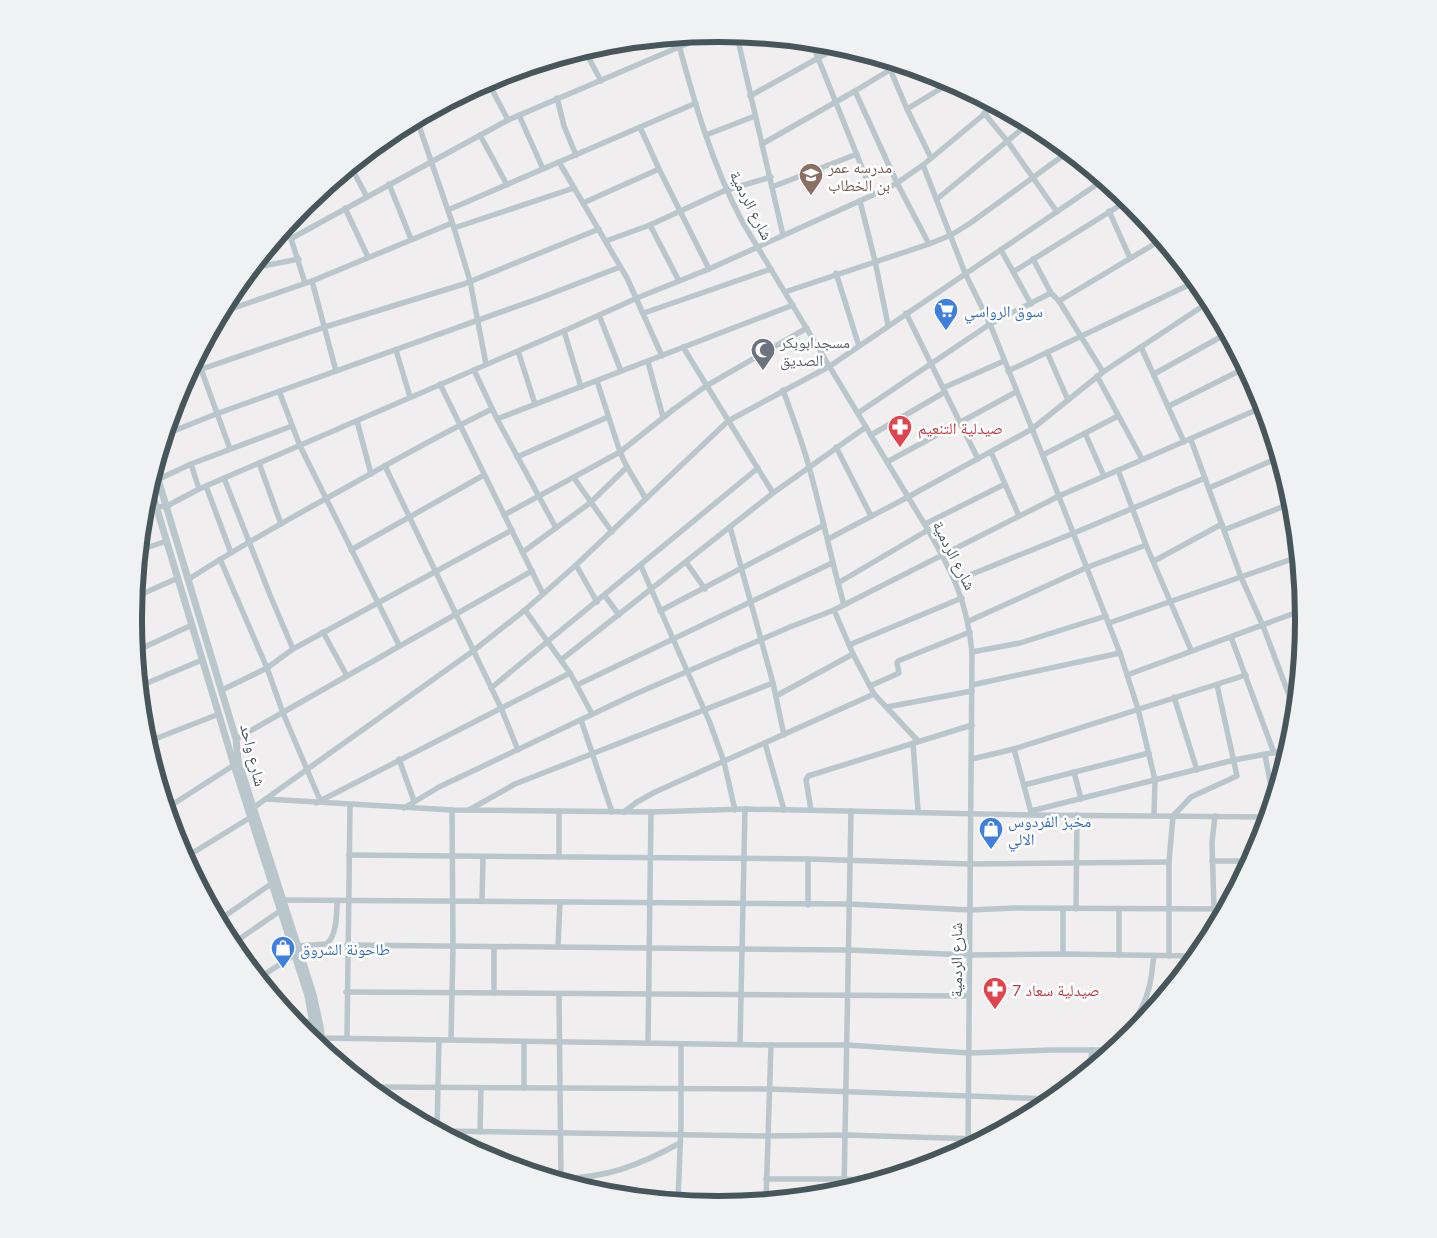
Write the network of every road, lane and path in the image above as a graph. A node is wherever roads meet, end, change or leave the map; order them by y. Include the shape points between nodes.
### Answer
1 (739, 43) edge
2 (688, 44) edge
3 (679, 47) junction
4 (815, 51) edge
5 (827, 53) edge
6 (589, 58) edge
7 (818, 59) junction
8 (890, 70) joint
9 (602, 81) junction
10 (942, 87) edge
11 (492, 89) edge
12 (855, 91) junction
13 (750, 96) junction
14 (557, 98) junction
15 (836, 102) junction
16 (696, 103) junction
17 (907, 109) junction
18 (988, 110) edge
19 (984, 113) junction
20 (519, 115) junction
21 (755, 116) junction
22 (508, 120) junction
23 (419, 127) edge
24 (640, 127) junction
25 (1022, 129) edge
26 (480, 135) junction
27 (706, 135) junction
28 (1008, 142) junction
29 (762, 144) junction
30 (857, 154) junction
31 (576, 155) junction
32 (1062, 157) edge
33 (931, 158) junction
34 (431, 161) junction
35 (559, 162) junction
36 (923, 165) junction
37 (543, 169) junction
38 (659, 169) junction
39 (354, 173) edge
40 (770, 177) junction
41 (1033, 178) junction
42 (897, 183) junction
43 (389, 184) junction
44 (1096, 184) edge
45 (507, 186) junction
46 (772, 187) junction
47 (574, 188) junction
48 (726, 190) junction
49 (873, 195) junction
50 (367, 196) junction
51 (937, 199) junction
52 (860, 201) junction
53 (583, 203) junction
54 (1120, 205) edge
55 (345, 208) junction
56 (448, 210) junction
57 (680, 212) junction
58 (1057, 212) junction
59 (1109, 212) junction
60 (650, 225) junction
61 (453, 226) junction
62 (599, 229) junction
63 (290, 233) edge
64 (783, 235) junction
65 (951, 235) junction
66 (292, 238) junction
67 (411, 239) junction
68 (606, 241) junction
69 (1155, 243) edge
70 (929, 244) junction
71 (758, 246) junction
72 (1001, 250) junction
73 (368, 257) junction
74 (1130, 258) junction
75 (299, 259) junction
76 (1033, 259) junction
77 (875, 261) junction
78 (263, 266) edge
79 (620, 267) junction
80 (709, 269) junction
81 (771, 269) junction
82 (1013, 272) junction
83 (836, 273) junction
84 (965, 273) junction
85 (470, 281) junction
86 (680, 281) junction
87 (309, 282) junction
88 (1188, 285) edge
89 (785, 292) junction
90 (1051, 293) junction
91 (637, 298) junction
92 (1059, 301) junction
93 (1031, 304) junction
94 (793, 305) junction
95 (234, 306) edge
96 (1203, 306) edge
97 (644, 313) junction
98 (906, 313) junction
99 (599, 315) junction
100 (478, 320) junction
101 (990, 324) junction
102 (888, 325) junction
103 (325, 327) junction
104 (807, 328) junction
105 (564, 332) junction
106 (1080, 336) junction
107 (1221, 337) edge
108 (859, 346) junction
109 (1141, 347) junction
110 (683, 348) junction
111 (396, 350) junction
112 (518, 351) junction
113 (1047, 352) junction
114 (662, 356) junction
115 (1004, 361) junction
116 (648, 362) junction
117 (486, 364) junction
118 (931, 364) junction
119 (830, 366) junction
120 (200, 369) joint
121 (336, 370) junction
122 (474, 370) junction
123 (1008, 370) junction
124 (620, 371) junction
125 (1239, 371) edge
126 (1103, 372) junction
127 (1154, 374) junction
128 (1097, 376) junction
129 (597, 381) junction
130 (440, 384) junction
131 (706, 386) junction
132 (581, 387) junction
133 (783, 390) junction
134 (944, 390) junction
135 (279, 392) junction
136 (1016, 392) junction
137 (410, 397) junction
138 (1068, 400) junction
139 (535, 404) junction
140 (1169, 406) junction
141 (492, 409) junction
142 (1255, 410) edge
143 (858, 413) junction
144 (216, 414) junction
145 (1118, 416) junction
146 (608, 417) junction
147 (663, 417) junction
148 (497, 419) junction
149 (357, 421) junction
150 (728, 421) junction
151 (961, 423) junction
152 (459, 425) junction
153 (292, 426) junction
154 (866, 428) junction
155 (1032, 429) junction
156 (174, 431) edge
157 (1084, 433) junction
158 (871, 435) junction
159 (1191, 440) junction
160 (1184, 442) junction
161 (300, 446) junction
162 (836, 448) junction
163 (230, 449) junction
164 (620, 452) junction
165 (991, 452) junction
166 (1043, 455) junction
167 (517, 457) junction
168 (978, 459) junction
169 (1142, 460) junction
170 (1272, 461) edge
171 (887, 462) junction
172 (259, 463) junction
173 (191, 464) junction
174 (385, 466) junction
175 (626, 467) junction
176 (809, 467) junction
177 (758, 468) junction
178 (1118, 470) junction
179 (371, 474) junction
180 (484, 476) junction
181 (1104, 476) junction
182 (160, 478) edge
183 (224, 478) junction
184 (574, 478) junction
185 (1205, 478) junction
186 (159, 482) edge
187 (1005, 484) junction
188 (206, 486) junction
189 (1209, 488) junction
190 (199, 489) junction
191 (773, 493) junction
192 (1059, 496) junction
193 (538, 497) junction
194 (908, 497) junction
195 (325, 499) junction
196 (646, 499) junction
197 (155, 500) edge
198 (590, 503) junction
199 (167, 506) junction
200 (1284, 506) edge
201 (157, 507) junction
202 (1132, 508) junction
203 (153, 509) edge
204 (504, 515) junction
205 (872, 516) junction
206 (1019, 516) junction
207 (410, 517) junction
208 (281, 524) junction
209 (824, 525) junction
210 (730, 527) junction
211 (927, 527) junction
212 (1223, 527) junction
213 (556, 528) junction
214 (512, 530) junction
215 (612, 532) junction
216 (1074, 533) junction
217 (828, 538) junction
218 (167, 541) junction
219 (249, 543) junction
220 (1146, 545) junction
221 (147, 548) edge
222 (351, 550) junction
223 (523, 552) junction
224 (231, 553) junction
225 (943, 556) junction
226 (220, 559) junction
227 (1292, 559) edge
228 (1154, 561) junction
229 (686, 562) junction
230 (832, 562) junction
231 (576, 565) junction
232 (641, 566) junction
233 (1088, 567) junction
234 (741, 569) junction
235 (436, 570) junction
236 (532, 571) junction
237 (1241, 577) junction
238 (178, 578) junction
239 (189, 579) junction
240 (955, 580) junction
241 (838, 583) junction
242 (651, 589) junction
243 (705, 589) junction
244 (143, 594) edge
245 (543, 594) junction
246 (605, 596) junction
247 (962, 598) junction
248 (750, 601) junction
249 (597, 602) junction
250 (1171, 602) junction
251 (378, 603) junction
252 (844, 605) junction
253 (525, 610) junction
254 (834, 610) junction
255 (660, 611) junction
256 (1295, 613) edge
257 (456, 614) junction
258 (619, 615) junction
259 (1106, 616) junction
260 (969, 621) junction
261 (1109, 624) junction
262 (192, 625) junction
263 (1263, 626) junction
264 (324, 632) junction
265 (970, 632) junction
266 (1231, 637) junction
267 (672, 640) junction
268 (761, 640) junction
269 (549, 642) junction
270 (400, 645) junction
271 (850, 645) junction
272 (143, 648) edge
273 (293, 649) junction
274 (1191, 650) junction
275 (473, 651) junction
276 (972, 652) junction
277 (1120, 653) junction
278 (853, 654) junction
279 (202, 660) junction
280 (561, 660) junction
281 (267, 668) junction
282 (686, 671) junction
283 (570, 673) junction
284 (1127, 675) junction
285 (1246, 675) junction
286 (346, 676) junction
287 (773, 683) junction
288 (146, 684) edge
289 (577, 685) junction
290 (1217, 685) junction
291 (870, 686) junction
292 (491, 688) junction
293 (972, 688) junction
294 (222, 690) junction
295 (1290, 692) edge
296 (874, 694) junction
297 (776, 696) junction
298 (1174, 697) junction
299 (887, 707) junction
300 (501, 708) junction
301 (1138, 709) junction
302 (705, 710) junction
303 (283, 713) junction
304 (219, 714) junction
305 (592, 714) junction
306 (580, 720) junction
307 (972, 725) junction
308 (784, 735) junction
309 (155, 739) edge
310 (236, 739) junction
311 (915, 742) junction
312 (765, 743) junction
313 (1014, 749) junction
314 (518, 750) junction
315 (1279, 752) edge
316 (592, 753) junction
317 (1149, 753) junction
318 (1274, 753) junction
319 (1265, 755) junction
320 (399, 759) junction
321 (972, 759) junction
322 (1234, 760) junction
323 (724, 762) junction
324 (234, 765) junction
325 (307, 770) junction
326 (1197, 770) junction
327 (1074, 772) junction
328 (1155, 780) junction
329 (1271, 780) edge
330 (1024, 785) junction
331 (266, 799) junction
332 (1081, 799) junction
333 (414, 801) junction
334 (318, 802) junction
335 (173, 803) edge
336 (350, 805) junction
337 (253, 808) junction
338 (404, 808) junction
339 (745, 809) junction
340 (452, 810) junction
341 (469, 810) junction
342 (735, 810) junction
343 (784, 810) junction
344 (811, 810) junction
345 (559, 811) junction
346 (851, 811) junction
347 (918, 811) junction
348 (612, 812) junction
349 (624, 812) junction
350 (650, 812) junction
351 (1031, 813) junction
352 (971, 814) junction
353 (1077, 815) junction
354 (1154, 815) junction
355 (1173, 816) junction
356 (1215, 816) junction
357 (250, 817) junction
358 (1259, 817) edge
359 (192, 853) edge
360 (348, 856) junction
361 (453, 857) junction
362 (483, 857) junction
363 (559, 857) junction
364 (650, 858) junction
365 (742, 859) junction
366 (808, 859) junction
367 (849, 860) junction
368 (1212, 861) junction
369 (1077, 862) junction
370 (1169, 862) junction
371 (1241, 862) edge
372 (970, 864) junction
373 (272, 884) junction
374 (282, 900) junction
375 (337, 900) junction
376 (348, 900) junction
377 (453, 900) junction
378 (482, 901) junction
379 (560, 902) junction
380 (650, 903) junction
381 (742, 904) junction
382 (848, 904) junction
383 (808, 905) junction
384 (1076, 909) junction
385 (1119, 909) junction
386 (1170, 909) junction
387 (1214, 909) joint
388 (970, 910) junction
389 (1063, 910) junction
390 (280, 911) junction
391 (225, 916) edge
392 (239, 939) edge
393 (298, 946) junction
394 (347, 946) junction
395 (453, 947) junction
396 (494, 947) junction
397 (558, 947) junction
398 (650, 948) junction
399 (742, 950) junction
400 (848, 950) junction
401 (1063, 954) junction
402 (969, 955) junction
403 (1119, 955) junction
404 (297, 956) junction
405 (1154, 956) junction
406 (1169, 956) junction
407 (1186, 956) edge
408 (265, 975) edge
409 (346, 992) junction
410 (452, 992) junction
411 (494, 993) junction
412 (559, 994) junction
413 (741, 994) junction
414 (650, 995) junction
415 (969, 996) junction
416 (848, 997) junction
417 (1138, 1014) edge
418 (313, 1021) junction
419 (307, 1023) edge
420 (317, 1032) edge
421 (318, 1034) edge
422 (347, 1038) junction
423 (325, 1040) edge
424 (439, 1040) junction
425 (451, 1040) junction
426 (524, 1042) junction
427 (558, 1042) junction
428 (648, 1044) junction
429 (681, 1044) junction
430 (740, 1044) junction
431 (772, 1045) junction
432 (847, 1045) junction
433 (1092, 1050) junction
434 (1101, 1050) edge
435 (969, 1053) junction
436 (1091, 1058) edge
437 (382, 1086) edge
438 (438, 1087) junction
439 (481, 1088) junction
440 (524, 1088) junction
441 (560, 1088) junction
442 (770, 1089) junction
443 (682, 1090) junction
444 (846, 1091) junction
445 (968, 1096) junction
446 (1038, 1099) edge
447 (437, 1122) edge
448 (455, 1131) edge
449 (480, 1132) junction
450 (560, 1132) junction
451 (681, 1135) junction
452 (845, 1135) junction
453 (767, 1136) junction
454 (968, 1138) edge
455 (959, 1142) edge
456 (680, 1143) junction
457 (560, 1173) edge
458 (578, 1178) edge
459 (766, 1179) junction
460 (844, 1179) junction
461 (852, 1180) edge
462 (766, 1193) edge
463 (678, 1194) edge

1 - 13 street
2 - 3 street
3 - 9 street
3 - 16 street, شارع الردمية
4 - 7 street
5 - 7 street
6 - 9 street
7 - 13 street
7 - 15 street
8 - 12 street
8 - 17 street
9 - 14 street
10 - 17 street
11 - 22 street
12 - 15 street
12 - 42 street
13 - 21 street
14 - 20 street
14 - 31 street
15 - 29 street
15 - 30 street
16 - 24 street
16 - 27 street, شارع الردمية
17 - 33 street
18 - 19 street
19 - 28 street
19 - 33 street
20 - 22 street
20 - 37 street
21 - 27 street
21 - 29 street
22 - 26 street
23 - 34 street
24 - 31 street
24 - 38 street
25 - 28 street
26 - 34 street
26 - 45 street
27 - 48 street, شارع الردمية
28 - 41 street
28 - 51 street
29 - 40 street
30 - 46 street
30 - 49 street
31 - 35 street
32 - 41 street
33 - 36 street
34 - 43 street
34 - 56 street
35 - 37 street
35 - 47 street
36 - 42 street
36 - 51 street
37 - 45 street
38 - 53 street
38 - 57 street
39 - 50 street
40 - 46 street
40 - 48 street
41 - 58 street
41 - 65 street
42 - 49 street
42 - 70 street
43 - 50 street
43 - 67 street
44 - 58 street
45 - 56 street
46 - 64 street
47 - 53 street
47 - 61 street
48 - 57 street
48 - 71 street, شارع الردمية
49 - 52 street
50 - 55 street
51 - 65 street
52 - 64 street
52 - 77 street
53 - 62 street
54 - 59 street
55 - 66 street
55 - 73 street
56 - 61 street
57 - 60 street
57 - 80 street
58 - 72 street
59 - 74 street
59 - 76 street
60 - 68 street
60 - 86 street
61 - 67 street
61 - 85 street
62 - 68 street
62 - 85 street
63 - 66 street
64 - 71 street
65 - 70 street
65 - 84 street
66 - 75 street
67 - 73 street
68 - 79 street
69 - 74 street
70 - 77 street
71 - 80 street
71 - 81 street, شارع الردمية
72 - 82 street
72 - 84 street
73 - 87 street
74 - 92 street
75 - 78 street
75 - 87 street
76 - 82 street
76 - 90 street
77 - 83 street
77 - 102 street
79 - 91 street
79 - 100 street
80 - 86 street
81 - 89 street, شارع الردمية
81 - 97 street
82 - 93 street
83 - 89 street
83 - 108 street
84 - 98 street
84 - 101 street
85 - 100 street
85 - 103 street
86 - 91 street
87 - 95 street
87 - 103 street
88 - 106 street
89 - 94 street, شارع الردمية
90 - 92 street
90 - 93 street
91 - 97 street
91 - 99 street
92 - 106 street
93 - 101 street
94 - 104 street, شارع الردمية
94 - 110 street
96 - 109 street
97 - 114 street
98 - 102 street
98 - 118 street
99 - 105 street
99 - 124 street
100 - 111 street
100 - 117 street
101 - 115 street
101 - 118 street
102 - 108 street
103 - 120 street
103 - 121 street
104 - 119 street, شارع الردمية
104 - 131 street
105 - 112 street
105 - 132 street
106 - 113 street
106 - 126 street
107 - 127 street
108 - 119 street
109 - 126 street
109 - 127 street
110 - 114 street
110 - 131 street
111 - 121 street
111 - 137 street
112 - 117 street
112 - 139 street
113 - 123 street
113 - 138 street
114 - 116 street
115 - 123 street
115 - 134 street
116 - 124 street
116 - 147 street
117 - 122 street
118 - 134 street
118 - 143 street
119 - 133 street
119 - 143 street, شارع الردمية
120 - 144 street
121 - 135 street
122 - 130 street
122 - 141 street
123 - 136 street
124 - 129 street
125 - 140 street
126 - 128 street
127 - 140 street
128 - 138 street
128 - 145 street
129 - 132 street
129 - 146 street
130 - 137 street
130 - 152 street
131 - 147 street
131 - 150 street
132 - 139 street
133 - 150 street
133 - 176 street
134 - 151 street
134 - 158 street
135 - 144 street
135 - 153 street
136 - 151 street
136 - 155 street
137 - 149 street
138 - 155 street
139 - 148 street
140 - 160 street
141 - 148 street
141 - 152 street
142 - 159 street
143 - 154 street, شارع الردمية
144 - 156 street
144 - 163 street
145 - 157 street
145 - 169 street
146 - 164 street
146 - 167 street
147 - 164 street
148 - 167 street
149 - 161 street
149 - 179 street
150 - 177 street
150 - 196 street
151 - 168 street
151 - 171 street
152 - 174 street
152 - 180 street
153 - 161 street
153 - 163 street
154 - 158 street, شارع الردمية
154 - 162 street
155 - 165 street
155 - 166 street
157 - 166 street
157 - 181 street
158 - 171 street, شارع الردمية
159 - 160 street
159 - 185 street
160 - 169 street
161 - 172 street
161 - 195 street
162 - 176 street
162 - 205 street
163 - 173 street
164 - 175 street
164 - 184 street
165 - 168 street
165 - 187 street
166 - 192 street
167 - 193 street
168 - 194 street
169 - 178 street
170 - 189 street
171 - 194 street, شارع الردمية
172 - 183 street
172 - 208 street
173 - 182 street
173 - 190 street
174 - 179 street
174 - 207 street
175 - 196 street
175 - 198 street
176 - 191 street
176 - 209 street
177 - 191 street
177 - 232 street
178 - 181 street
178 - 202 street
179 - 195 street
180 - 204 street
180 - 207 street
181 - 192 street
183 - 188 street
183 - 219 street
184 - 193 street
184 - 198 street
185 - 189 street
185 - 202 street
186 - 199 street, شارع واحد
187 - 206 street
187 - 211 street
188 - 190 street
188 - 224 street
189 - 212 street
190 - 199 street
191 - 210 street
192 - 206 street
192 - 216 street
193 - 204 street
193 - 213 street
194 - 205 street
194 - 211 street, شارع الردمية
195 - 208 street
195 - 222 street
196 - 215 street
197 - 201 street, شارع واحد
198 - 213 street
198 - 215 street
199 - 201 street
199 - 239 street, شارع واحد
200 - 212 street
201 - 203 street
201 - 218 street, شارع واحد
202 - 216 street
202 - 220 street
204 - 214 street
205 - 217 street
206 - 225 street
207 - 222 street
207 - 235 street
208 - 219 street
209 - 217 street
209 - 234 street
210 - 229 street
210 - 234 street
211 - 225 street, شارع الردمية
211 - 241 street
212 - 228 street
212 - 237 street
213 - 223 street
214 - 223 street
214 - 235 street
215 - 231 street
216 - 233 street
216 - 240 street
217 - 230 street
218 - 221 street
218 - 238 street, شارع واحد
219 - 224 street
219 - 273 street
220 - 228 street
220 - 233 street
222 - 251 street
223 - 236 street
224 - 226 street
225 - 240 street, شارع الردمية
225 - 252 street
226 - 239 street
226 - 281 street
227 - 237 street
228 - 250 street
229 - 242 street
229 - 243 street
230 - 241 street
230 - 248 street
231 - 245 street
231 - 249 street
232 - 242 street
232 - 246 street
233 - 259 street
233 - 260 street
234 - 243 street
234 - 248 street
235 - 251 street
235 - 257 street
236 - 245 street
236 - 257 street
237 - 250 street
237 - 263 street
238 - 244 street
238 - 262 street, شارع واحد
239 - 294 street, شارع واحد
240 - 247 street, شارع الردمية
241 - 252 street
242 - 255 street
242 - 258 street
243 - 255 street
245 - 253 street
246 - 249 street
246 - 258 street
247 - 260 street, شارع الردمية
247 - 271 street
248 - 267 street
248 - 268 street
249 - 269 street
250 - 261 street
250 - 274 street
251 - 264 street
251 - 270 street
252 - 254 street
253 - 269 street
253 - 275 street
254 - 268 street
254 - 271 street
255 - 267 street
256 - 263 street
257 - 270 street
257 - 275 street
258 - 280 street
259 - 261 street
259 - 276 street via 1020,643
260 - 265 street, شارع الردمية
261 - 277 street
262 - 272 street
262 - 279 street, شارع واحد
263 - 266 street
263 - 295 street
264 - 273 street
264 - 286 street
265 - 276 street, شارع الردمية
265 - 291 street via 898,660 899,674
266 - 274 street
266 - 285 street
267 - 282 street
267 - 289 street
268 - 282 street
268 - 287 street
269 - 280 street
269 - 292 street
270 - 286 street
271 - 278 street
273 - 281 street
274 - 284 street
275 - 292 street
275 - 325 street
276 - 293 street, شارع الردمية
277 - 284 street
277 - 293 street
278 - 291 street
278 - 297 street
279 - 288 street
279 - 304 street, شارع واحد
280 - 283 street
281 - 294 street
281 - 303 street
282 - 302 street
282 - 305 street
283 - 289 street
283 - 300 street
284 - 301 street
285 - 290 street
285 - 318 street
286 - 303 street
287 - 297 street
287 - 302 street
289 - 305 street
290 - 298 street
290 - 322 street
291 - 296 street
292 - 300 street
293 - 299 street
293 - 307 street, شارع الردمية
294 - 310 street, شارع واحد
296 - 299 street
296 - 308 street
297 - 308 street
298 - 301 street
298 - 326 street
299 - 311 street
300 - 314 street
300 - 320 street
301 - 313 street
301 - 317 street
302 - 316 street
302 - 323 street
303 - 310 street
303 - 325 street
304 - 309 street
304 - 324 street, شارع واحد
305 - 306 street
306 - 314 street
306 - 316 street
307 - 311 street
307 - 321 street, شارع الردمية
308 - 312 street
310 - 337 street, شارع واحد via 238,760
311 - 344 street via 808,776
311 - 347 street
312 - 323 street
312 - 343 street
313 - 321 street
313 - 330 street
314 - 333 street
315 - 318 street
316 - 341 street via 515,784
316 - 348 street
317 - 327 street
317 - 328 street
318 - 319 street
319 - 322 street
319 - 329 street
320 - 333 street
320 - 334 street
321 - 352 street, شارع الردمية
322 - 326 street
322 - 355 street via 1236,778 1191,797
323 - 342 street
323 - 349 street via 645,797
324 - 335 street
324 - 357 street, شارع واحد
325 - 331 street
325 - 334 street
326 - 328 street
327 - 330 street
327 - 332 street
328 - 332 street
328 - 354 street
330 - 351 street
331 - 334 street
331 - 337 street
332 - 351 street
333 - 338 street
334 - 336 street
336 - 338 street
336 - 360 street
337 - 357 street
337 - 374 street, شارع واحد
338 - 340 street
339 - 342 street
339 - 343 street
339 - 365 street
340 - 341 street
340 - 361 street
341 - 345 street
342 - 350 street
343 - 344 street
344 - 346 street
345 - 348 street
345 - 363 street
346 - 347 street
346 - 367 street
347 - 352 street
348 - 349 street
349 - 350 street
350 - 364 street
351 - 352 street
351 - 353 street
352 - 372 street, شارع الردمية
353 - 354 street
353 - 369 street
354 - 355 street
355 - 356 street
355 - 370 street
356 - 358 street
356 - 368 street
357 - 359 street
357 - 373 street, شارع واحد
360 - 361 street
360 - 376 street
361 - 362 street
361 - 377 street
362 - 363 street
362 - 378 street
363 - 364 street
364 - 365 street
364 - 380 street
365 - 366 street
365 - 381 street
366 - 367 street
366 - 383 street
367 - 372 street
367 - 382 street
368 - 371 street
368 - 387 street
369 - 370 street
369 - 372 street
369 - 384 street
370 - 386 street
372 - 388 street, شارع الردمية
373 - 390 street, شارع واحد
373 - 391 street
374 - 375 street
374 - 393 street, شارع واحد
375 - 376 street
375 - 393 street via 330,942
376 - 377 street
376 - 394 street
377 - 378 street
377 - 395 street
378 - 379 street
379 - 380 street
379 - 397 street
380 - 381 street
380 - 398 street
381 - 383 street
381 - 399 street
382 - 383 street
382 - 388 street
382 - 400 street
384 - 385 street
384 - 389 street
385 - 386 street
385 - 403 street
386 - 387 street
386 - 406 street
388 - 389 street
388 - 402 street, شارع الردمية
389 - 401 street
390 - 392 street
390 - 404 street, شارع واحد
393 - 404 street, شارع واحد
394 - 395 street
394 - 409 street
395 - 396 street
395 - 410 street
396 - 397 street
396 - 411 street
397 - 398 street
398 - 399 street
398 - 414 street
399 - 400 street
399 - 413 street
400 - 402 street
400 - 416 street
401 - 402 street
401 - 403 street
402 - 415 street, شارع الردمية
403 - 405 street
404 - 408 street
404 - 418 street, شارع واحد
404 - 421 street, شارع واحد via 313,994
405 - 406 street
405 - 417 street via 1149,988
406 - 407 street
409 - 410 street
409 - 422 street
410 - 411 street
410 - 425 street
411 - 412 street
412 - 414 street
412 - 427 street
413 - 414 street
413 - 416 street
413 - 430 street
414 - 428 street
415 - 416 street
415 - 435 street, شارع الردمية
416 - 432 street
418 - 419 street
418 - 420 street, شارع واحد
422 - 423 street
422 - 424 street
424 - 425 street
424 - 438 street
425 - 426 street
426 - 427 street
426 - 440 street
427 - 428 street
427 - 441 street
428 - 429 street
429 - 430 street
429 - 443 street
430 - 431 street
431 - 432 street
431 - 442 street
432 - 435 street
432 - 444 street
433 - 434 street
433 - 435 street
433 - 436 street
435 - 445 street, شارع الردمية
437 - 438 street
438 - 439 street
438 - 447 street
439 - 440 street
439 - 449 street
440 - 441 street
441 - 443 street
441 - 450 street
442 - 443 street
442 - 444 street
442 - 453 street
443 - 451 street
444 - 445 street
444 - 452 street
445 - 446 street
445 - 454 street, شارع الردمية
448 - 449 street
449 - 450 street
450 - 451 street
450 - 457 street
451 - 453 street
451 - 456 street
452 - 453 street
452 - 455 street
452 - 460 street
453 - 459 street
456 - 458 street via 616,1172
456 - 463 street
459 - 460 street
459 - 462 street
460 - 461 street

